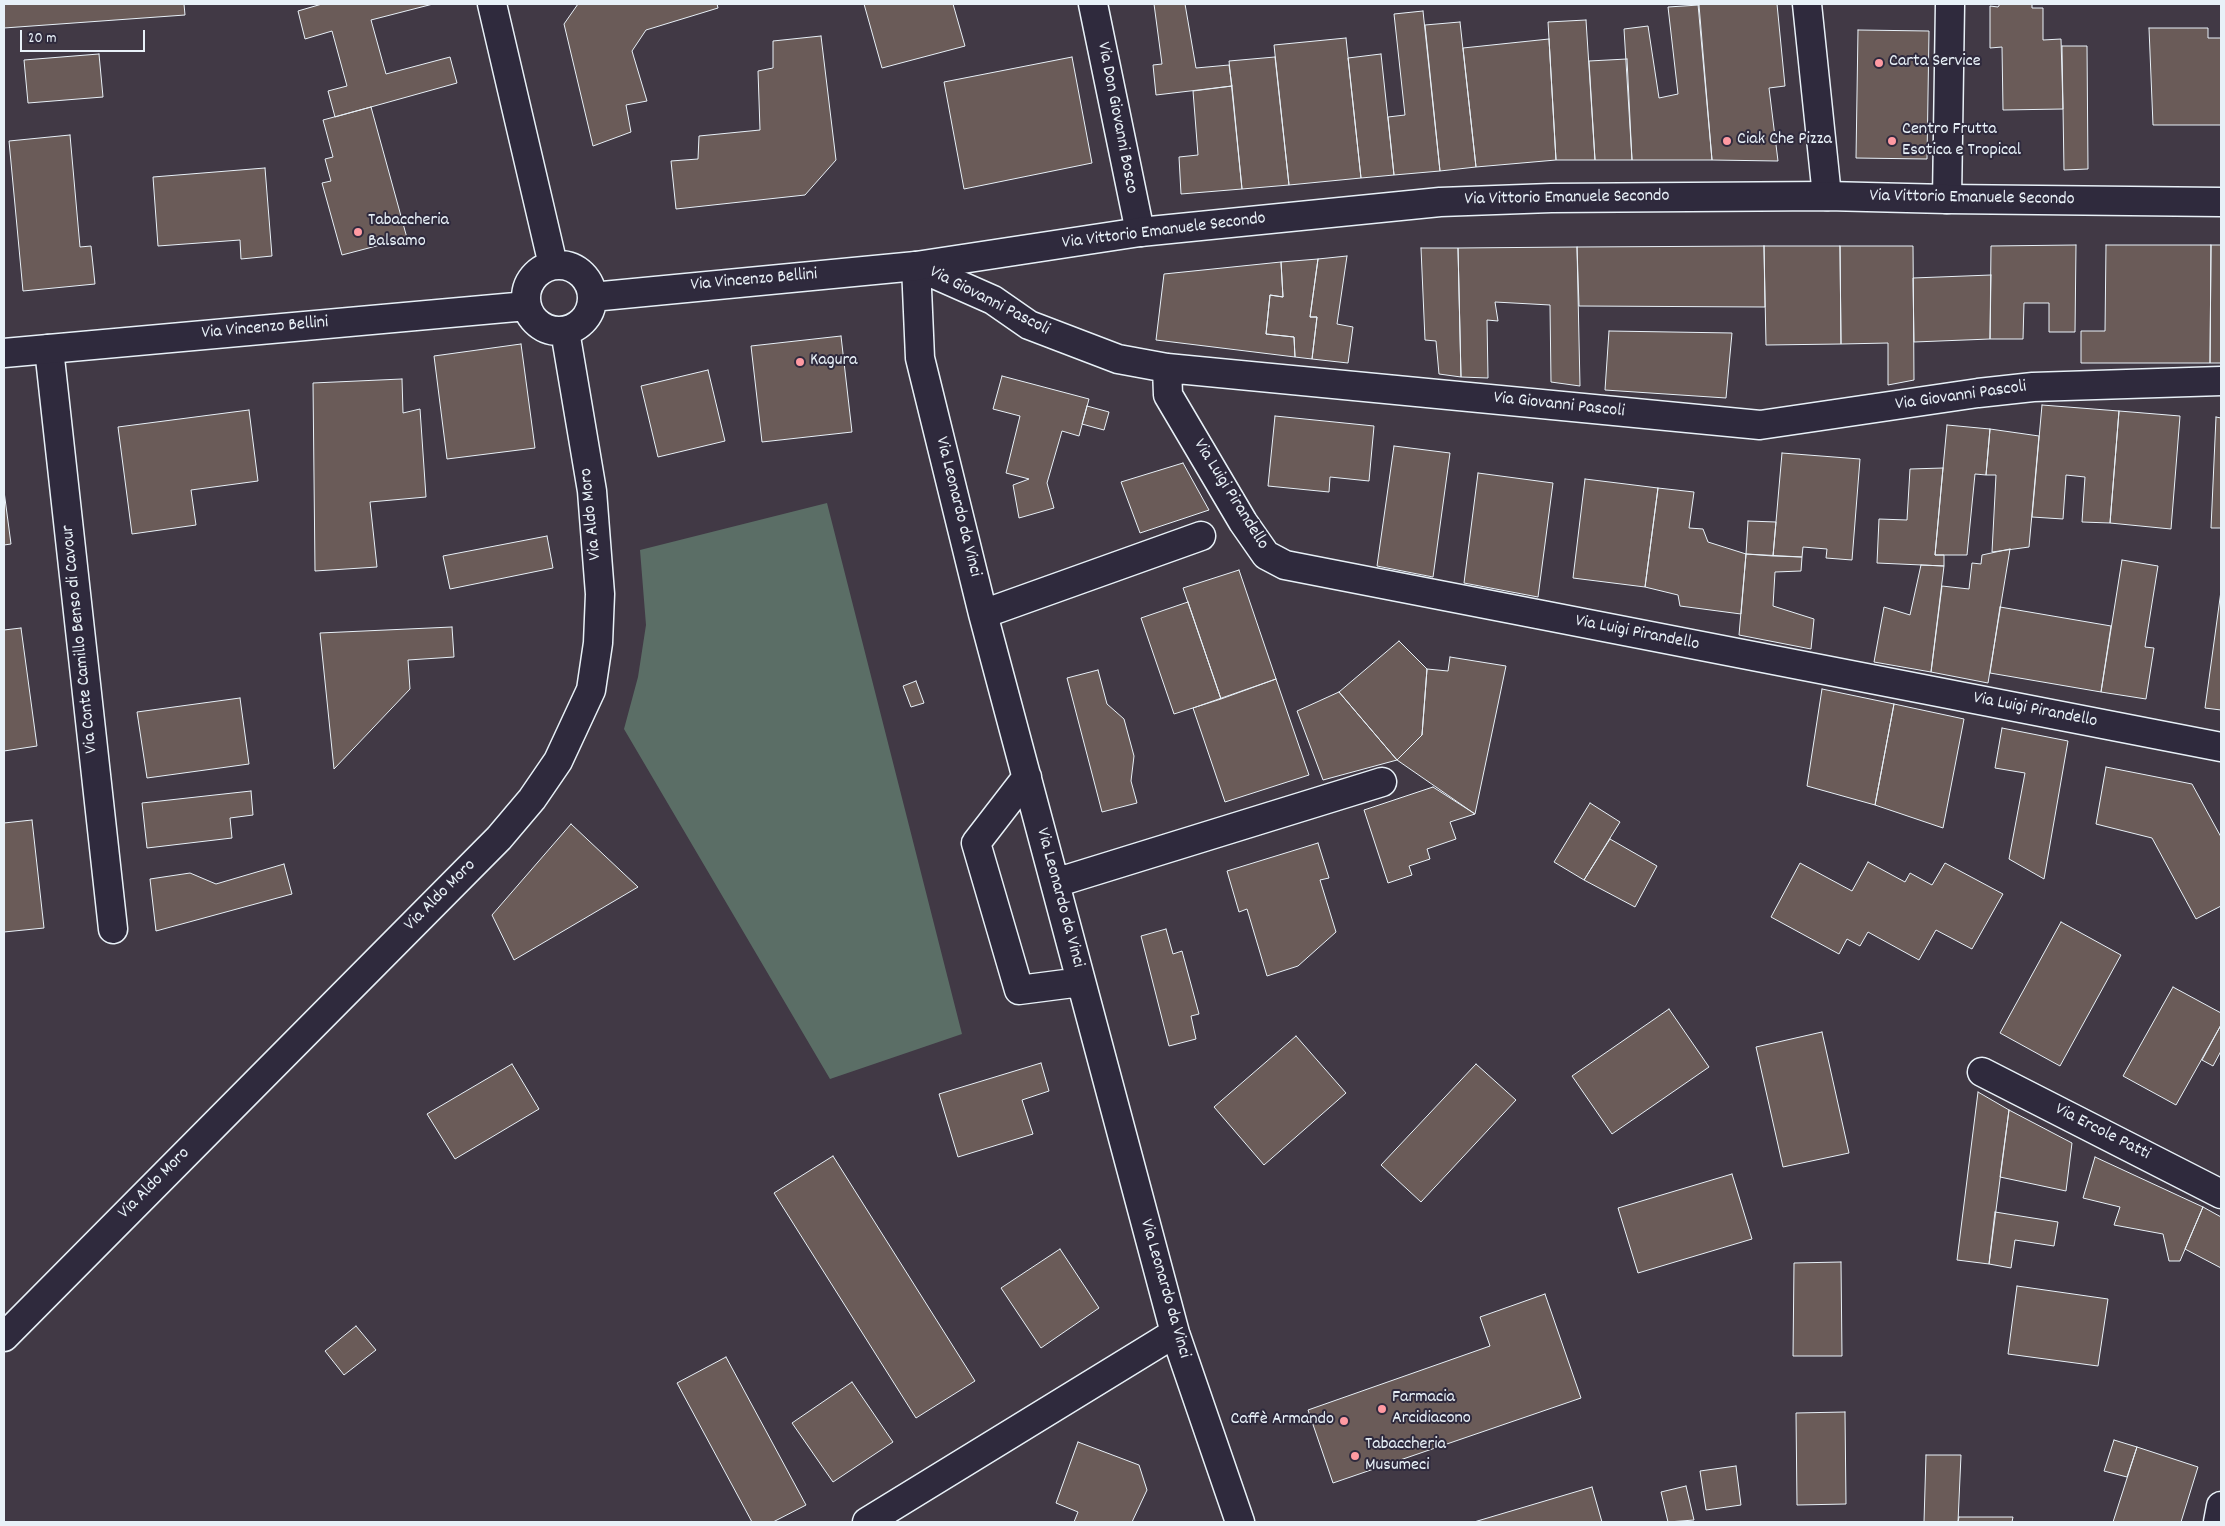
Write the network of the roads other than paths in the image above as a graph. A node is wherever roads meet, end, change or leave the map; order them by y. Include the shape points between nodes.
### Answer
1 (492, 4) edge
2 (1093, 4) edge
3 (1808, 4) edge
4 (1950, 4) edge
5 (1826, 196) junction
6 (1947, 199) junction
7 (2221, 202) edge
8 (1140, 232) junction
9 (552, 265) junction
10 (916, 266) junction
11 (592, 297) junction
12 (527, 306) junction
13 (565, 331) junction
14 (49, 349) junction
15 (4, 353) edge
16 (1167, 368) junction
17 (2221, 381) edge
18 (1201, 536) dead end
19 (983, 614) junction
20 (2221, 747) edge
21 (1027, 777) junction
22 (1382, 782) dead end
23 (1055, 883) junction
24 (114, 929) dead end
25 (1081, 982) junction
26 (1982, 1072) dead end
27 (2221, 1194) edge
28 (1175, 1333) junction
29 (4, 1337) edge
30 (2221, 1506) edge
31 (867, 1522) edge
32 (1240, 1522) edge
33 (2218, 1522) edge

1 - 9 street
2 - 8 street, Via Don Giovanni Bosco
3 - 5 street
4 - 6 street
5 - 6 street, Via Vittorio Emanuele Secondo
5 - 8 street, Via Vittorio Emanuele Secondo via 1440,202
6 - 7 street, Via Vittorio Emanuele Secondo
8 - 10 street, Via Vittorio Emanuele Secondo
9 - 11 street via 575,269 590,286
9 - 12 street via 542,269 528,285
10 - 11 street, Via Vincenzo Bellini
10 - 16 street, Via Giovanni Pascoli via 992,300 1030,325 1118,359
10 - 19 street, Via Leonardo da Vinci via 920,358
11 - 13 street via 591,306 581,322
12 - 13 street via 530,315 545,328
12 - 14 street, Via Vincenzo Bellini
13 - 29 street, Via Aldo Moro via 592,491 600,594 598,643 591,690 558,761 499,838
14 - 15 street, Via Vincenzo Bellini
14 - 24 street, Via Conte Camillo Benso di Cavour
16 - 17 street, Via Giovanni Pascoli via 1760,425 2033,387
16 - 20 street, Via Luigi Pirandello via 1168,395 1242,522 1266,555 1285,566
18 - 19 street
19 - 21 street, Via Leonardo da Vinci
21 - 23 street, Via Leonardo da Vinci
21 - 25 street via 976,843 1019,990
22 - 23 street
23 - 25 street, Via Leonardo da Vinci
25 - 28 street, Via Leonardo da Vinci
26 - 27 street, Via Ercole Patti
28 - 31 street
28 - 32 street, Via Leonardo da Vinci
30 - 33 street

